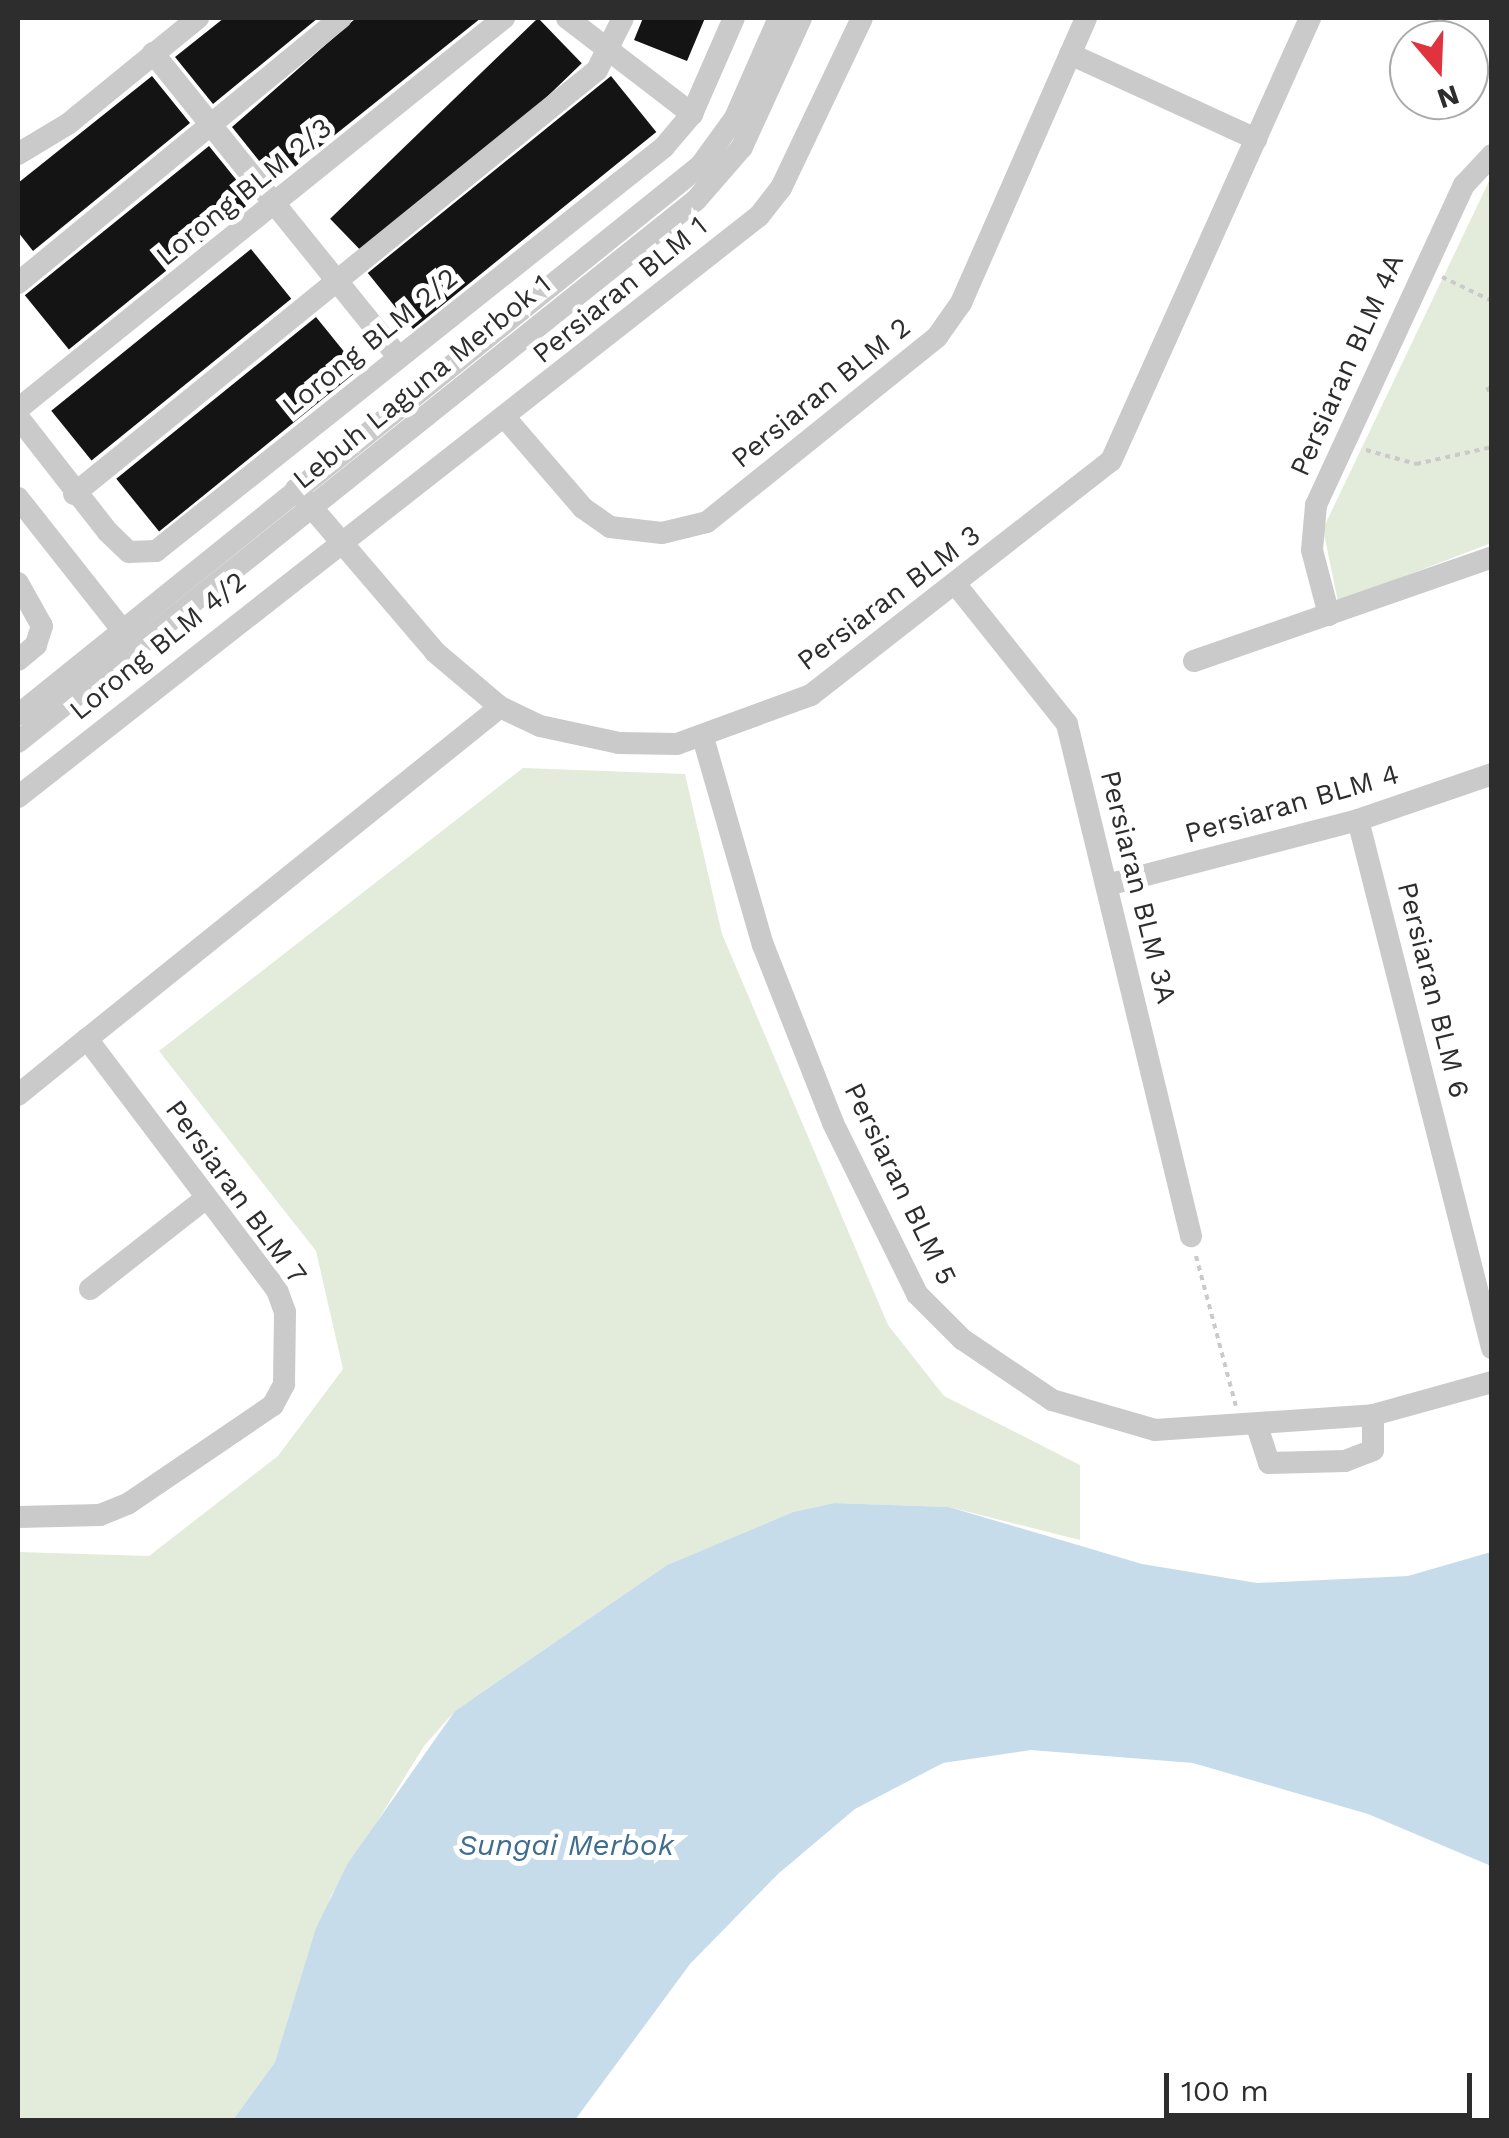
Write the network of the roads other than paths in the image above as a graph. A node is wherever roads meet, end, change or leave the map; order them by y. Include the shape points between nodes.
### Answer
1 (198, 18) edge
2 (342, 18) edge
3 (504, 18) edge
4 (566, 18) edge
5 (623, 18) edge
6 (734, 18) edge
7 (778, 18) edge
8 (801, 18) edge
9 (862, 18) edge
10 (1086, 18) edge
11 (1310, 18) edge
12 (608, 51) junction
13 (153, 53) junction
14 (1070, 54) junction
15 (692, 114) junction
16 (212, 125) junction
17 (1256, 140) junction
18 (18, 154) edge
19 (1492, 155) edge
20 (278, 205) junction
21 (338, 280) junction
22 (18, 283) edge
23 (398, 357) junction
24 (18, 409) edge
25 (18, 417) edge
26 (507, 420) junction
27 (296, 489) junction
28 (74, 494) junction
29 (18, 498) edge
30 (312, 508) junction
31 (340, 546) junction
32 (1492, 557) edge
33 (18, 583) edge
34 (958, 586) junction
35 (1329, 615) junction
36 (129, 638) junction
37 (18, 660) edge
38 (1194, 661) dead end
39 (500, 707) junction
40 (18, 715) edge
41 (704, 740) junction
42 (18, 742) edge
43 (1492, 774) edge
44 (18, 797) edge
45 (1358, 820) junction
46 (1108, 885) junction
47 (88, 1039) junction
48 (18, 1095) edge
49 (206, 1198) junction
50 (1190, 1236) road end
51 (90, 1289) dead end
52 (1492, 1348) edge
53 (1492, 1382) edge
54 (1374, 1415) junction
55 (1250, 1427) junction
56 (18, 1517) edge

1 - 13 street
2 - 16 street
3 - 20 street, Lorong BLM 2/3
4 - 12 street
5 - 12 street
6 - 15 street, Lorong BLM 2/2
7 - 27 street, Lebuh Laguna Merbok 1 via 735,118 701,164
8 - 30 street, Lebuh Laguna Merbok 1 via 742,147 706,190
9 - 26 street, Persiaran BLM 1 via 772,201
10 - 14 street, Persiaran BLM 2
11 - 17 street, Persiaran BLM 3
12 - 15 street
12 - 21 street via 576,88
13 - 16 street
13 - 18 street via 68,124
14 - 17 street
14 - 26 street, Persiaran BLM 2 via 961,303 937,337 707,522 662,533 610,527 583,508
15 - 23 street, Lorong BLM 2/2 via 664,147
16 - 20 street
16 - 22 street
17 - 34 street, Persiaran BLM 3 via 1121,446
19 - 35 street, Persiaran BLM 4A via 1464,185 1423,268 1312,524
20 - 21 street
20 - 24 street, Lorong BLM 2/3
21 - 23 street
21 - 28 street
23 - 28 street, Lorong BLM 2/2 via 156,551 129,552
25 - 28 street, Lorong BLM 2/2
26 - 31 street, Persiaran BLM 1
27 - 30 street, Persiaran BLM 3
27 - 36 street, Lebuh Laguna Merbok 1
29 - 36 street
30 - 31 street, Persiaran BLM 3
30 - 36 street, Lebuh Laguna Merbok 1
31 - 39 street, Persiaran BLM 3 via 417,634
31 - 44 street, Lorong BLM 4/2
32 - 35 street
33 - 37 street via 42,626 36,645
34 - 41 street, Persiaran BLM 3 via 829,685
34 - 46 street, Persiaran BLM 3A via 1068,724
35 - 38 street
36 - 40 street, Lebuh Laguna Merbok 1
36 - 42 street, Lebuh Laguna Merbok 1
39 - 41 street, Persiaran BLM 3 via 592,739
39 - 47 street
41 - 55 street, Persiaran BLM 5 via 794,1025 917,1294 962,1340 1072,1408 1155,1430
43 - 45 street, Persiaran BLM 4
45 - 46 street, Persiaran BLM 4
45 - 52 street, Persiaran BLM 6
46 - 50 street, Persiaran BLM 3A
47 - 48 street
47 - 49 street, Persiaran BLM 7
49 - 51 street
49 - 56 street, Persiaran BLM 7 via 282,1300 281,1395 114,1510
53 - 54 street, Persiaran BLM 5
54 - 55 street, Persiaran BLM 5
54 - 55 street via 1372,1450 1345,1462 1269,1463

